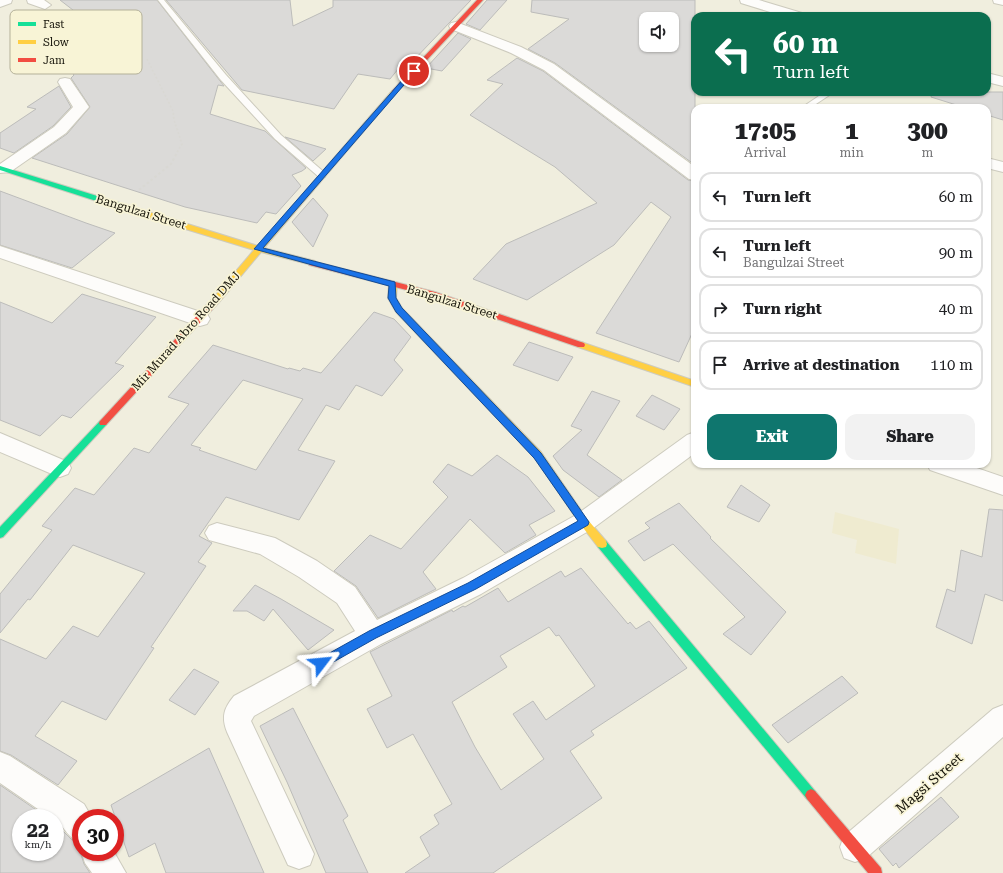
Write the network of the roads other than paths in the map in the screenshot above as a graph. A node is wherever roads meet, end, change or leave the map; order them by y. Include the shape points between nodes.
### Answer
1 (6, 0) edge
2 (33, 0) edge
3 (161, 0) edge
4 (480, 0) edge
5 (746, 0) edge
6 (999, 0) edge
7 (1003, 1) edge
8 (0, 3) edge
9 (45, 5) dead end
10 (784, 12) edge
11 (456, 26) junction
12 (991, 78) edge
13 (65, 82) dead end
14 (1003, 82) edge
15 (824, 96) edge
16 (811, 104) edge
17 (991, 164) edge
18 (1003, 167) edge
19 (2, 169) edge
20 (691, 172) edge
21 (322, 175) junction
22 (258, 249) junction
23 (0, 252) edge
24 (392, 284) junction
25 (200, 319) junction
26 (691, 383) edge
27 (0, 442) edge
28 (691, 444) edge
29 (60, 468) junction
30 (950, 468) edge
31 (1003, 486) edge
32 (584, 522) junction
33 (217, 533) dead end
34 (0, 534) edge
35 (372, 635) junction
36 (1003, 718) edge
37 (0, 766) edge
38 (72, 814) edge
39 (855, 846) junction
40 (300, 854) dead end
41 (102, 861) edge
42 (110, 873) edge
43 (876, 873) edge

1 - 8 street
2 - 9 street
3 - 21 lane via 223,77 278,137
4 - 11 street, Mir Murad Abro Road DMJ
5 - 10 street
6 - 7 street
11 - 20 street via 516,50 549,67
11 - 21 street, Mir Murad Abro Road DMJ via 392,94
12 - 14 street
13 - 19 street via 81,107 60,130
15 - 16 lane
17 - 18 street
19 - 22 street, Bangulzai Street
21 - 22 street, Mir Murad Abro Road DMJ
22 - 24 street, Bangulzai Street
22 - 25 street, Mir Murad Abro Road DMJ
23 - 25 street
24 - 26 street, Bangulzai Street via 432,294
24 - 32 street via 392,298 399,310 538,455
25 - 29 street, Mir Murad Abro Road DMJ
27 - 29 street
28 - 32 street
29 - 34 street, Mir Murad Abro Road DMJ
30 - 31 street
32 - 35 street via 472,586
32 - 39 street
33 - 35 street via 266,545 308,569 346,595
35 - 40 street via 244,706 237,714 237,722
36 - 39 street, Magsi Street
37 - 38 street
39 - 43 street
41 - 42 street

